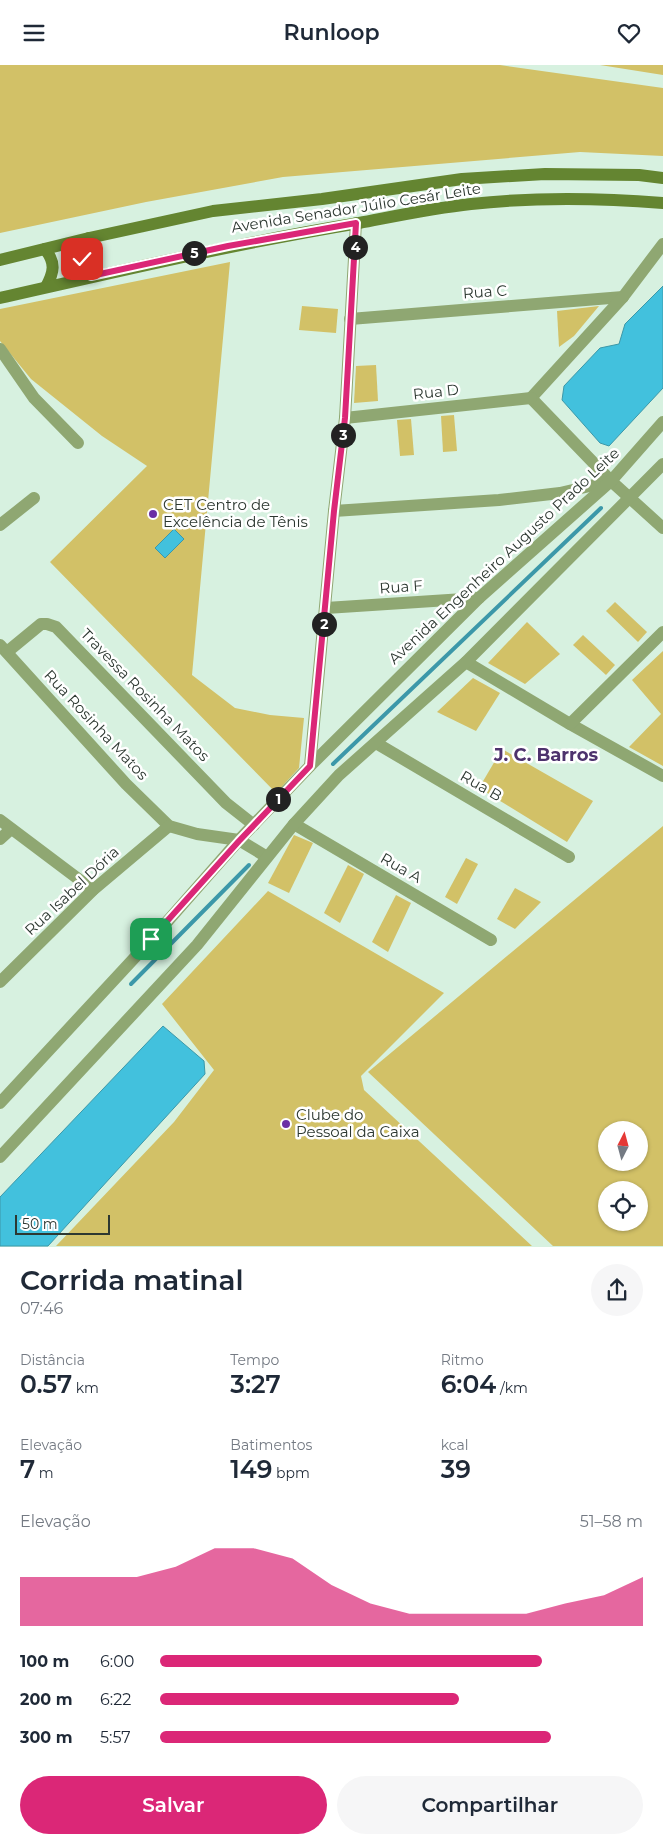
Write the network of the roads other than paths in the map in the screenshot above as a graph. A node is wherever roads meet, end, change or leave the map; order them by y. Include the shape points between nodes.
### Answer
1 (663, 178) edge
2 (663, 203) edge
3 (356, 223) junction
4 (89, 238) junction
5 (663, 244) edge
6 (45, 249) junction
7 (0, 260) edge
8 (91, 276) junction
9 (46, 287) junction
10 (623, 297) junction
11 (0, 298) edge
12 (350, 319) junction
13 (0, 349) edge
14 (531, 398) junction
15 (345, 418) junction
16 (663, 422) edge
17 (78, 443) dead end
18 (663, 464) edge
19 (611, 481) junction
20 (34, 498) dead end
21 (630, 498) junction
22 (334, 511) junction
23 (0, 525) edge
24 (663, 528) edge
25 (479, 598) junction
26 (326, 608) junction
27 (663, 632) edge
28 (3, 649) edge
29 (466, 662) junction
30 (570, 724) junction
31 (376, 743) junction
32 (310, 766) junction
33 (663, 776) edge
34 (0, 820) edge
35 (294, 824) junction
36 (254, 825) junction
37 (169, 826) junction
38 (11, 829) junction
39 (0, 839) edge
40 (239, 841) junction
41 (267, 857) junction
42 (569, 857) dead end
43 (93, 891) junction
44 (492, 940) dead end
45 (0, 982) edge
46 (0, 1103) edge
47 (0, 1157) edge

1 - 4 main road, Avenida Senador Júlio Cesár Leite via 545,174 462,179 213,211
2 - 3 main road, Avenida Senador Júlio Cesár Leite via 543,199 470,204
3 - 8 main road, Avenida Senador Júlio Cesár Leite via 228,246
3 - 12 street
4 - 6 main road, Avenida Senador Júlio Cesár Leite
4 - 8 main road via 82,259
5 - 10 street
6 - 7 main road, Avenida Senador Júlio Cesár Leite
6 - 9 main road via 54,267
8 - 9 main road, Avenida Senador Júlio Cesár Leite
9 - 11 main road, Avenida Senador Júlio Cesár Leite
10 - 12 street, Rua C
10 - 14 street
12 - 15 street
13 - 17 street via 34,398
14 - 15 street, Rua D
14 - 19 street
15 - 22 street
16 - 19 street, Avenida Engenheiro Augusto Prado Leite
18 - 21 street
19 - 21 street
19 - 22 street via 560,493 499,500
19 - 25 street, Avenida Engenheiro Augusto Prado Leite
20 - 23 street
21 - 24 street
21 - 29 street
22 - 26 street
25 - 26 street, Rua F
25 - 32 street, Avenida Engenheiro Augusto Prado Leite
26 - 32 street
27 - 30 street
28 - 36 street, Travessa Rosinha Matos via 41,624 56,627 226,803
28 - 37 street, Rua Rosinha Matos via 126,784
29 - 30 street
29 - 31 street
30 - 33 street
31 - 35 street via 339,775
31 - 42 street, Rua B
32 - 36 street, Avenida Engenheiro Augusto Prado Leite
34 - 38 street
35 - 41 street
35 - 44 street, Rua A
36 - 40 street, Avenida Engenheiro Augusto Prado Leite
37 - 40 street
37 - 43 street, Rua Isabel Dória
38 - 39 street
38 - 43 street
40 - 41 street
40 - 46 street, Avenida Engenheiro Augusto Prado Leite
41 - 47 street via 197,945
43 - 45 street, Rua Isabel Dória

